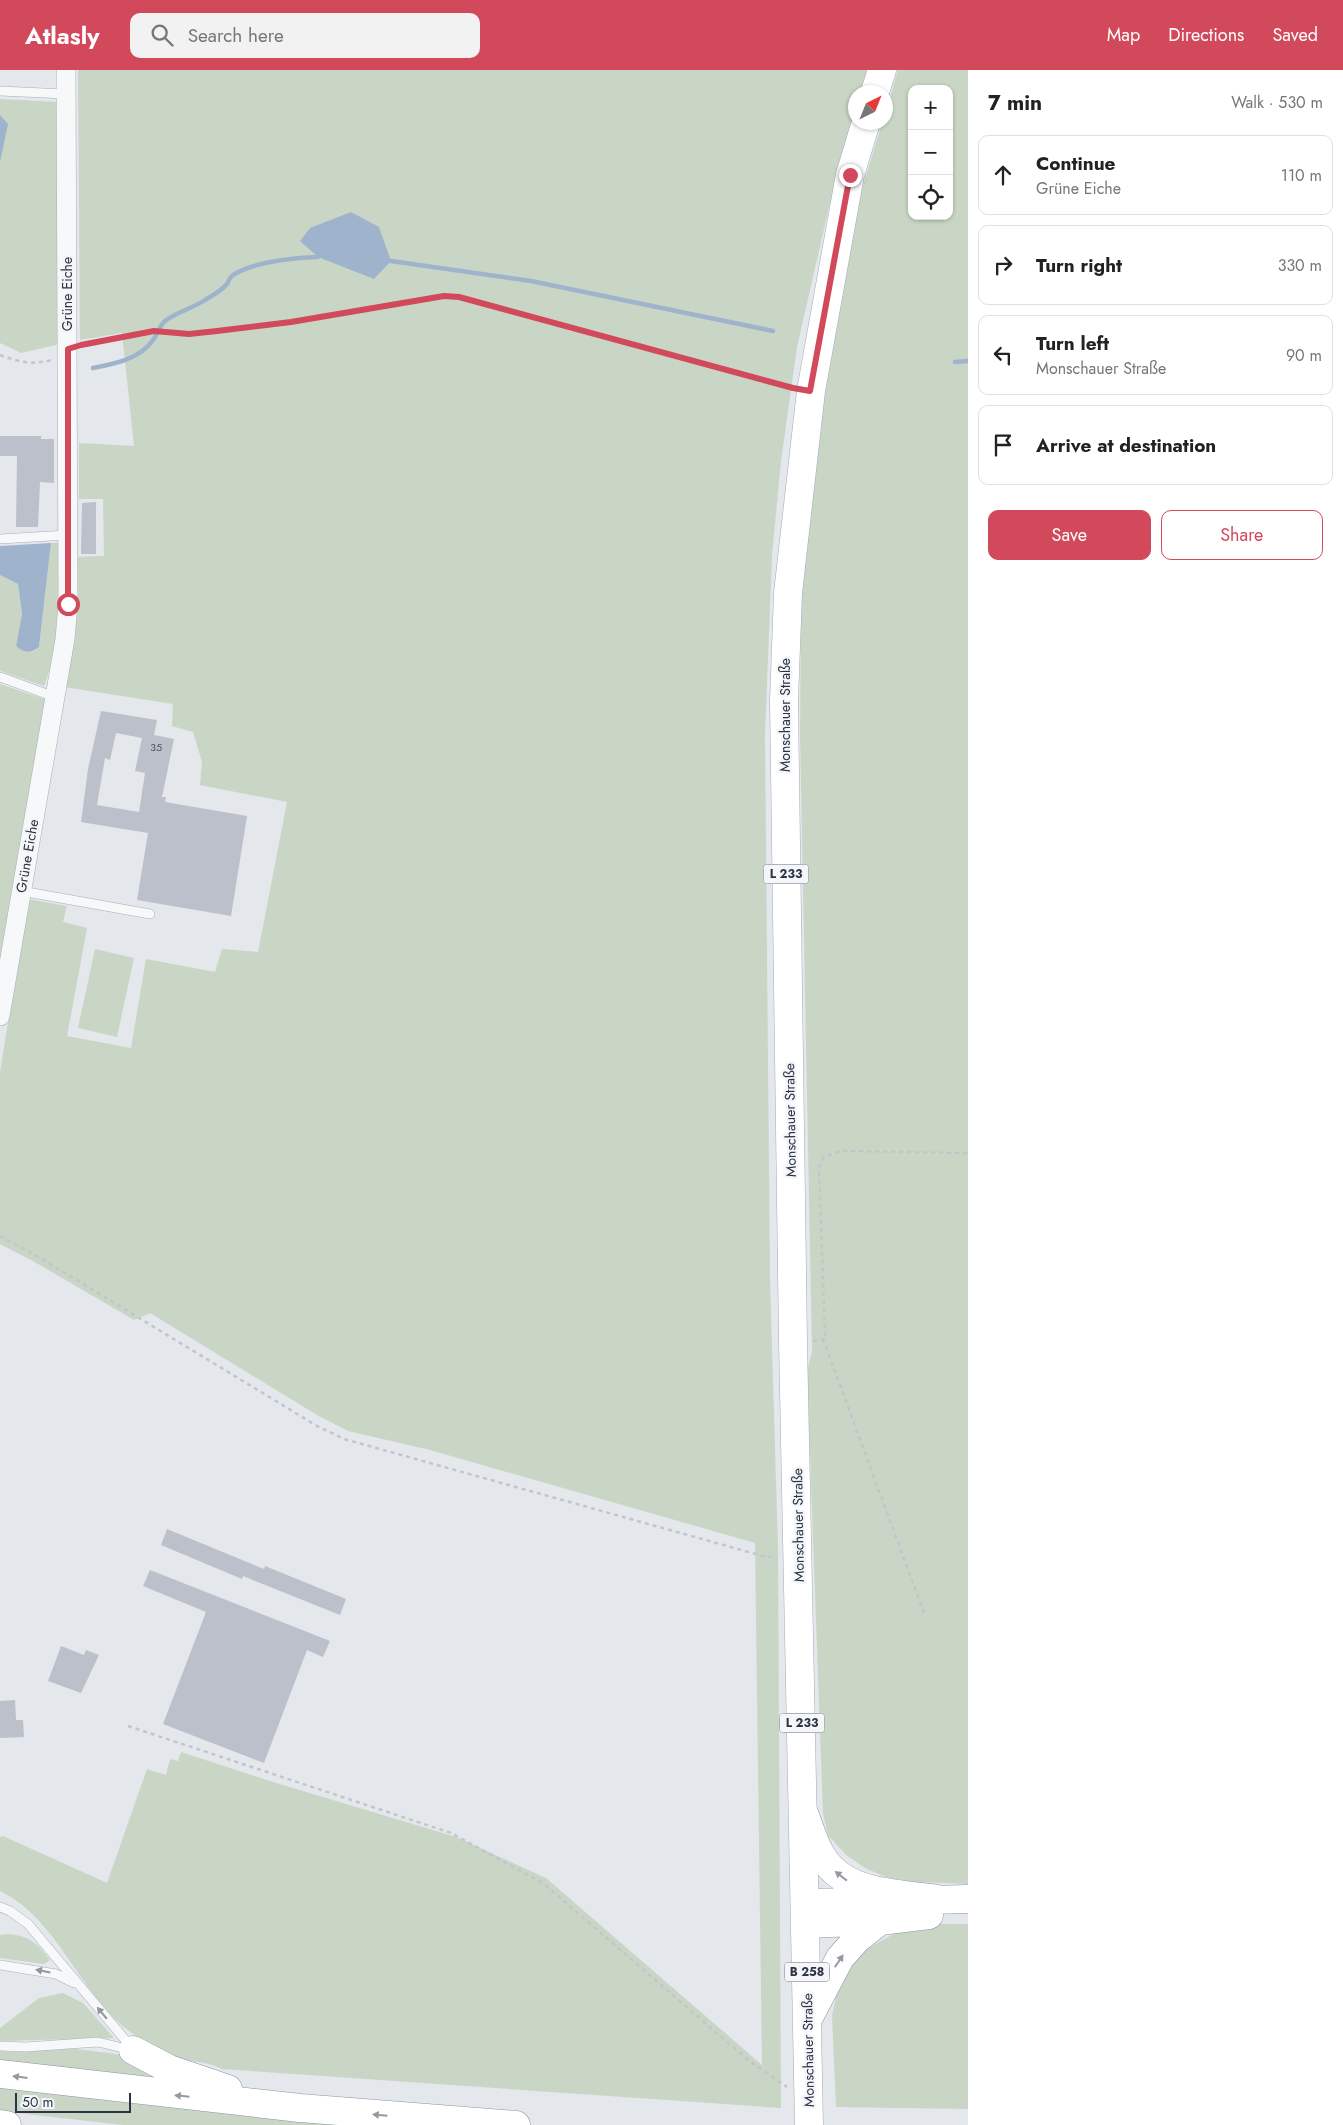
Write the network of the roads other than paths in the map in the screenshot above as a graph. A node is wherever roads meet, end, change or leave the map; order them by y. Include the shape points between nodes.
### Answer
1 (66, 70) edge
2 (882, 70) edge
3 (877, 85) edge
4 (0, 91) edge
5 (66, 94) junction
6 (864, 130) edge
7 (68, 535) junction
8 (0, 539) edge
9 (0, 677) edge
10 (55, 697) junction
11 (21, 890) junction
12 (150, 914) dead end
13 (0, 1016) edge
14 (804, 1813) junction
15 (938, 1899) junction
16 (968, 1899) edge
17 (0, 1908) edge
18 (968, 1911) edge
19 (806, 1913) junction
20 (880, 1921) junction
21 (0, 1965) edge
22 (82, 1989) junction
23 (808, 2019) junction
24 (0, 2046) edge
25 (134, 2050) junction
26 (0, 2074) edge
27 (300, 2108) junction
28 (0, 2124) edge
29 (7, 2125) edge
30 (516, 2125) edge
31 (810, 2125) edge

1 - 5 street, Grüne Eiche
2 - 3 main road
4 - 5 lane
5 - 7 street, Grüne Eiche
6 - 14 main road, Monschauer Straße / L 233 via 850,175 810,391 788,592 784,702 793,1342
7 - 8 lane
7 - 10 street, Grüne Eiche via 68,604
9 - 10 lane
10 - 11 street, Grüne Eiche
11 - 12 lane
11 - 13 street, Grüne Eiche
15 -> 14 main road via 862,1887 843,1878 820,1854
14 - 19 main road, Monschauer Straße / L 233
15 - 16 main road
15 - 19 main road
17 - 22 lane via 28,1924
18 - 20 main road
19 - 20 main road
19 - 23 main road, Monschauer Straße / B 258
23 -> 20 main road via 840,1958
22 -> 21 lane via 56,1974
25 -> 22 lane
23 - 31 main road, Monschauer Straße / B 258
24 - 25 lane via 98,2042
25 - 27 main road via 169,2069
27 -> 26 main road
30 -> 27 main road
28 - 29 main road

